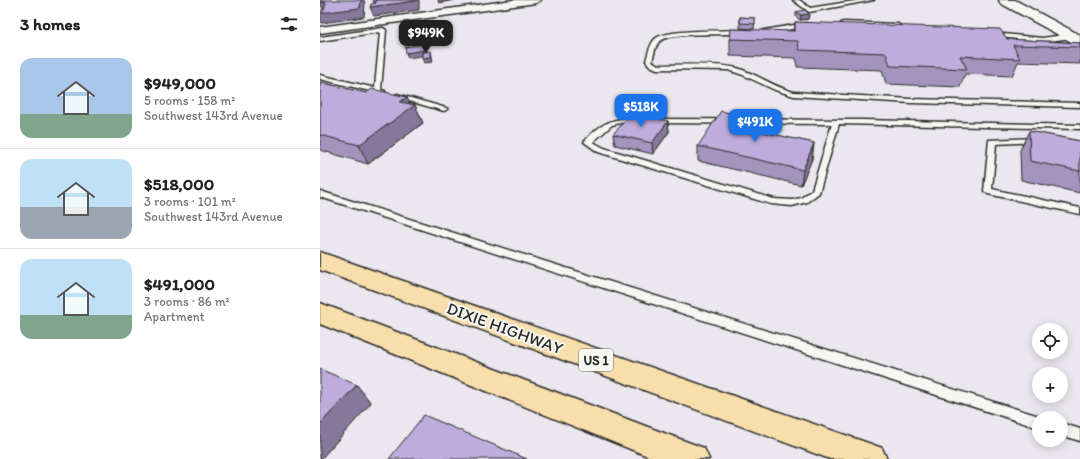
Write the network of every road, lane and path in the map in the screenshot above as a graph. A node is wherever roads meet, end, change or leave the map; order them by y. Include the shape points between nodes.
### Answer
1 (536, 0) edge
2 (796, 0) edge
3 (871, 0) edge
4 (1004, 0) edge
5 (494, 3) edge
6 (835, 24) edge
7 (812, 25) edge
8 (905, 27) edge
9 (320, 30) edge
10 (984, 34) edge
11 (1075, 38) edge
12 (320, 39) edge
13 (320, 77) edge
14 (378, 91) junction
15 (1080, 105) edge
16 (444, 109) dead end
17 (836, 122) junction
18 (1080, 127) edge
19 (1044, 141) edge
20 (320, 194) edge
21 (1080, 211) edge
22 (320, 262) edge
23 (320, 313) edge
24 (1032, 420) edge
25 (1068, 431) edge
26 (1080, 435) edge
27 (693, 459) edge
28 (871, 459) edge

1 - 5 street
2 - 3 lane via 809,10
4 - 11 street
5 - 9 street
6 - 8 lane
7 - 15 lane via 797,25 769,32 676,34 657,40 649,61 657,67 738,70 794,94 911,101
10 - 11 lane via 1042,40
12 - 14 lane via 383,30
13 - 14 lane
14 - 16 lane
17 - 17 lane via 618,120 606,124 588,142 601,150 774,202 792,203 804,200 816,191
17 - 18 lane
19 - 21 lane via 992,142 988,191
20 - 24 lane
22 - 28 highway, DIXIE HIGHWAY / US 1
23 - 27 highway
25 - 26 lane

